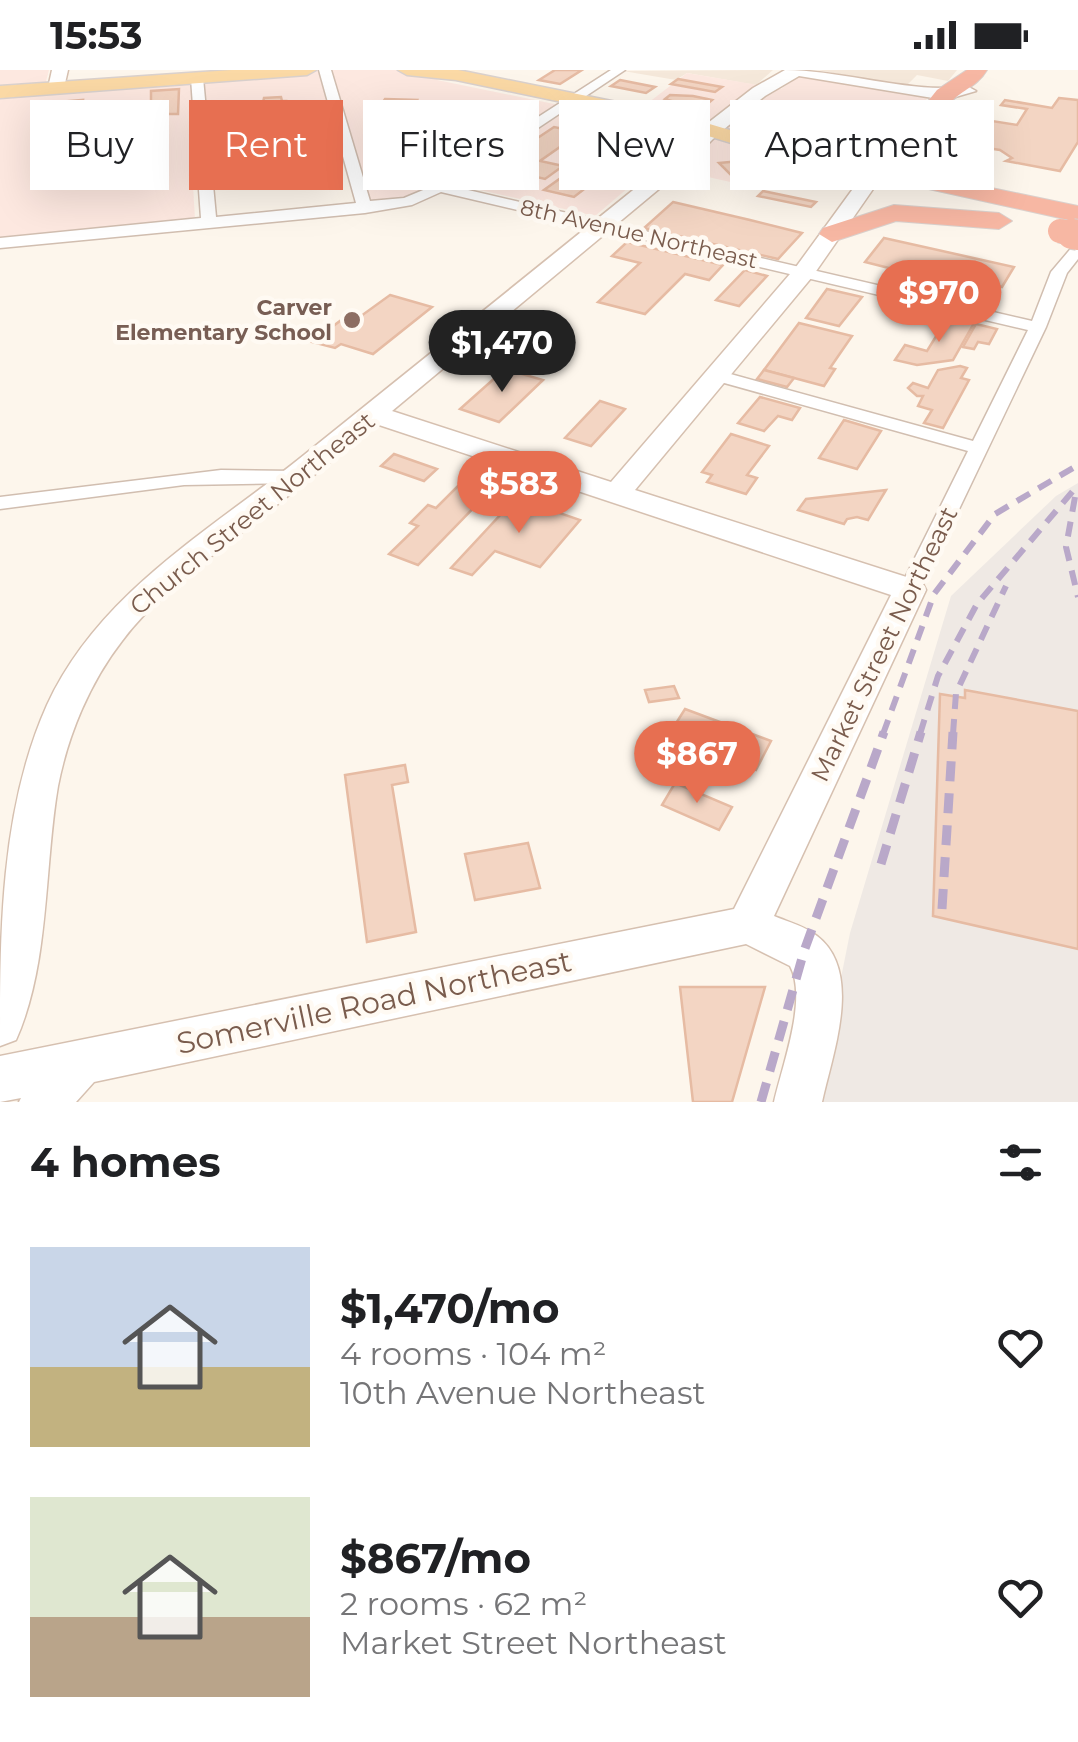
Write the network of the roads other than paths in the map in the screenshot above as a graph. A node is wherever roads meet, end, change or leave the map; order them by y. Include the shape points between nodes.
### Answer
1 (307, 70) edge
2 (326, 70) edge
3 (408, 70) edge
4 (619, 70) edge
5 (780, 70) edge
6 (796, 70) edge
7 (461, 72) edge
8 (80, 78) edge
9 (197, 78) junction
10 (58, 79) edge
11 (965, 84) edge
12 (0, 92) edge
13 (759, 92) junction
14 (575, 99) junction
15 (539, 122) edge
16 (711, 130) junction
17 (730, 136) edge
18 (432, 190) edge
19 (452, 190) edge
20 (859, 190) edge
21 (902, 190) edge
22 (962, 190) edge
23 (966, 191) junction
24 (365, 209) junction
25 (209, 223) junction
26 (604, 225) junction
27 (1068, 226) edge
28 (832, 234) junction
29 (0, 243) edge
30 (804, 272) junction
31 (1059, 272) junction
32 (1038, 326) junction
33 (716, 375) junction
34 (373, 414) junction
35 (978, 448) junction
36 (295, 477) junction
37 (616, 494) junction
38 (0, 504) edge
39 (910, 590) junction
40 (748, 925) junction
41 (10, 950) edge
42 (0, 1025) edge
43 (82, 1061) junction
44 (0, 1078) edge
45 (43, 1102) edge
46 (798, 1102) edge

1 - 9 main road
2 - 24 street
3 - 7 main road
4 - 14 street
5 - 13 street, Church Street Northeast via 757,86
6 - 11 street
6 - 13 street, Church Street Northeast
7 - 14 main road
8 - 9 main road
8 - 10 main road
9 - 25 street
10 - 12 main road
11 - 23 highway via 923,159
13 - 16 street, Church Street Northeast
14 - 15 street
14 - 16 main road
16 - 17 main road
16 - 26 street, Church Street Northeast
18 - 24 street
19 - 26 street, 8th Avenue Northeast
20 - 28 street
21 - 27 highway via 933,202
22 - 23 highway
23 - 27 highway
24 - 25 street
25 - 29 street
26 - 30 street, 8th Avenue Northeast
26 - 34 street, Church Street Northeast
27 - 28 highway via 894,213
27 - 31 street, Market Street Northeast
27 - 31 street, Market Street Northeast
28 - 30 street
30 - 32 street, 8th Avenue Northeast
30 - 33 street
31 - 32 street, Market Street Northeast
32 - 35 street, Market Street Northeast
33 - 35 street
33 - 37 street
34 - 36 street, Church Street Northeast
34 - 37 street
35 - 39 street, Market Street Northeast
36 - 38 street via 190,481
36 - 41 street, Church Street Northeast via 139,600 85,666 64,704 39,786
37 - 39 street
39 - 40 street, Market Street Northeast
40 - 43 street, Somerville Road Northeast
40 - 46 street via 804,951 818,970 820,998
41 - 42 street, Church Street Northeast
43 - 44 street, Somerville Road Northeast
43 - 45 street

